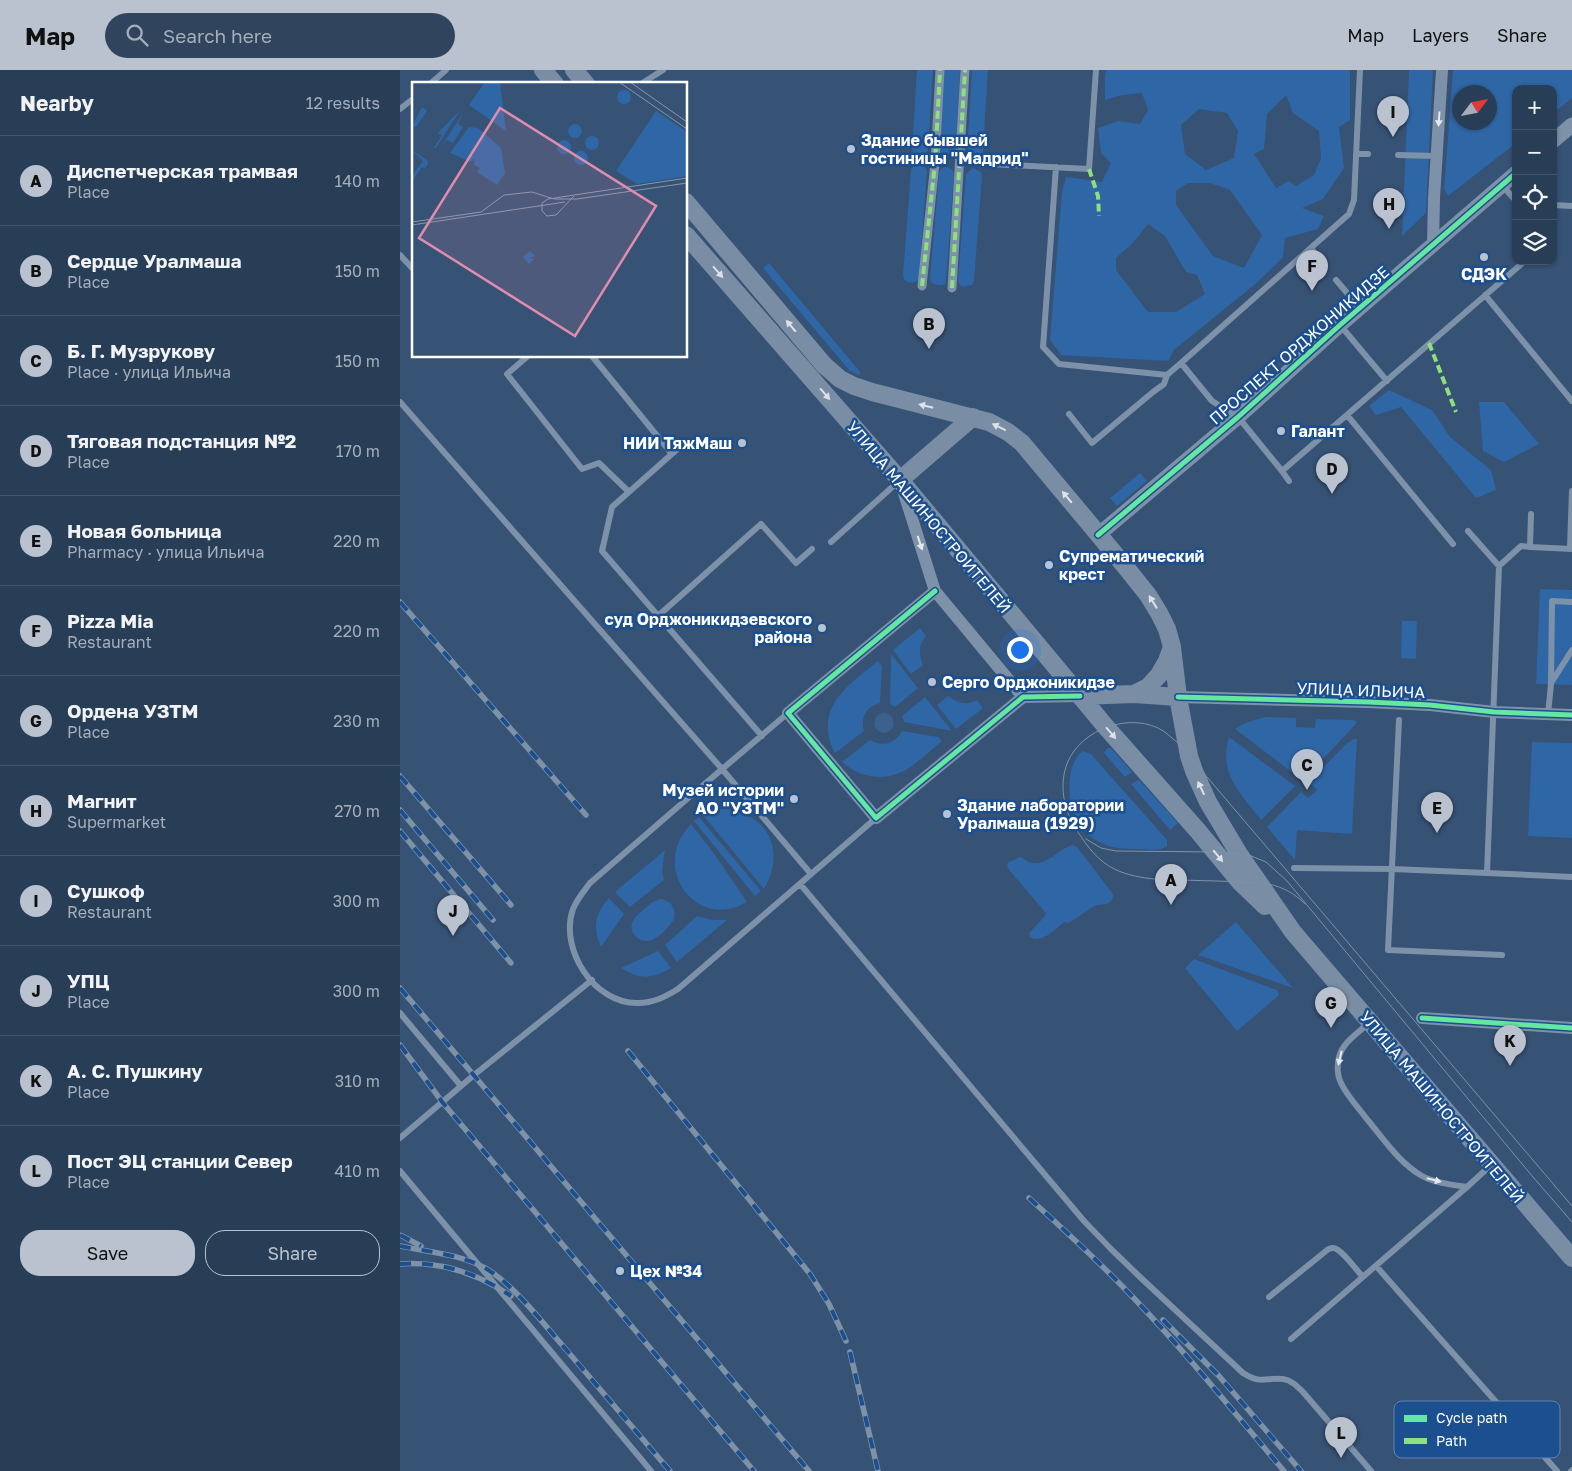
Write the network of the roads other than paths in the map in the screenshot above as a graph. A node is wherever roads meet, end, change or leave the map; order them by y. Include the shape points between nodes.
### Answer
1 (446, 70) edge
2 (543, 70) edge
3 (574, 70) edge
4 (663, 70) edge
5 (940, 70) edge
6 (966, 70) edge
7 (1096, 70) edge
8 (1360, 70) edge
9 (1442, 70) edge
10 (432, 82) edge
11 (553, 82) edge
12 (584, 82) edge
13 (645, 82) edge
14 (412, 100) edge
15 (400, 109) edge
16 (1572, 125) edge
17 (1557, 138) edge
18 (1356, 154) junction
19 (1368, 154) dead end
20 (1398, 155) dead end
21 (1436, 156) junction
22 (991, 164) dead end
23 (1056, 167) junction
24 (1515, 175) edge
25 (1502, 185) junction
26 (1512, 196) edge
27 (688, 204) edge
28 (1557, 205) edge
29 (1572, 206) edge
30 (688, 237) edge
31 (1433, 245) junction
32 (1310, 248) junction
33 (400, 255) edge
34 (1318, 257) dead end
35 (1520, 265) edge
36 (412, 268) edge
37 (1336, 280) dead end
38 (922, 286) dead end
39 (952, 288) dead end
40 (1485, 295) junction
41 (1360, 308) junction
42 (1340, 325) junction
43 (526, 358) edge
44 (594, 358) edge
45 (1181, 363) junction
46 (1167, 374) junction
47 (1387, 381) junction
48 (400, 402) edge
49 (1572, 402) edge
50 (1069, 414) dead end
51 (1347, 415) junction
52 (973, 417) junction
53 (1238, 417) junction
54 (682, 445) dead end
55 (672, 454) junction
56 (1282, 471) junction
57 (900, 480) junction
58 (1289, 481) dead end
59 (1572, 490) edge
60 (630, 492) junction
61 (1531, 514) dead end
62 (1468, 531) dead end
63 (1098, 535) junction
64 (831, 542) dead end
65 (1453, 544) dead end
66 (1530, 547) junction
67 (812, 549) dead end
68 (1571, 549) edge
69 (1499, 566) junction
70 (936, 591) junction
71 (1572, 602) edge
72 (658, 616) junction
73 (1172, 647) junction
74 (1572, 650) edge
75 (1551, 684) junction
76 (1134, 694) junction
77 (1080, 696) junction
78 (1023, 697) junction
79 (1178, 697) junction
80 (1494, 712) junction
81 (788, 713) junction
82 (1548, 714) junction
83 (1572, 715) edge
84 (1399, 720) dead end
85 (762, 736) junction
86 (722, 769) junction
87 (876, 818) junction
88 (1294, 868) dead end
89 (1392, 869) junction
90 (1487, 873) junction
91 (811, 874) junction
92 (1572, 877) edge
93 (800, 884) junction
94 (1293, 932) junction
95 (1502, 955) dead end
96 (592, 980) junction
97 (400, 1013) edge
98 (1422, 1018) dead end
99 (1370, 1022) junction
100 (1572, 1028) edge
101 (461, 1086) junction
102 (400, 1138) edge
103 (1492, 1165) junction
104 (400, 1171) edge
105 (1467, 1187) junction
106 (1572, 1258) edge
107 (1376, 1266) junction
108 (1363, 1277) junction
109 (1269, 1298) dead end
110 (1290, 1339) dead end
111 (1495, 1401) edge
112 (1546, 1458) edge
113 (650, 1471) edge
114 (1370, 1471) edge
115 (1557, 1471) edge

1 - 10 lane
2 - 11 main road
3 - 12 main road
4 - 13 lane
5 - 38 street via 935,163
6 - 39 street
7 - 23 lane via 1089,169
8 - 18 lane
9 -> 21 street
14 - 15 lane
16 - 17 street
18 - 19 lane
18 - 32 lane via 1352,210
20 - 21 lane
21 - 31 street
22 - 23 lane
23 - 46 lane via 1044,348 1059,364
24 - 25 street, ПРОСПЕКТ ОРДЖОНИКИДЗЕ
25 - 26 lane
25 - 31 street, ПРОСПЕКТ ОРДЖОНИКИДЗЕ
52 -> 27 main road, УЛИЦА МАШИНОСТРОИТЕЛЕЙ via 872,392 840,379 824,365
28 - 29 lane
30 -> 57 main road, УЛИЦА МАШИНОСТРОИТЕЛЕЙ
31 - 41 street, ПРОСПЕКТ ОРДЖОНИКИДЗЕ
32 - 34 lane
32 - 45 lane
33 - 36 lane
35 - 40 lane
37 - 41 lane
40 - 47 lane
40 - 49 lane
41 - 42 street, ПРОСПЕКТ ОРДЖОНИКИДЗЕ
42 - 47 lane
42 - 53 street, ПРОСПЕКТ ОРДЖОНИКИДЗЕ
43 - 60 lane via 507,374 582,469 599,463
44 - 55 lane
45 - 46 lane
45 - 53 lane via 1212,401
46 - 50 lane via 1164,384 1092,443
47 - 51 lane
48 - 86 lane
51 - 56 lane
51 - 65 lane
52 - 57 main road
63 -> 52 main road, УЛИЦА МАШИНОСТРОИТЕЛЕЙ via 1015,437
53 - 56 lane
53 - 63 street, ПРОСПЕКТ ОРДЖОНИКИДЗЕ
54 - 55 lane
55 - 60 lane
56 - 58 lane
57 - 64 lane
57 -> 70 street
57 - 77 main road, УЛИЦА МАШИНОСТРОИТЕЛЕЙ
59 - 68 lane
60 - 72 lane via 612,507 602,552
61 - 66 lane
62 - 69 lane
73 -> 63 main road, УЛИЦА МАШИНОСТРОИТЕЛЕЙ via 1163,621 1148,595
66 - 68 lane
66 - 69 lane via 1520,546
67 - 72 lane via 796,563 761,524
69 - 80 lane
70 - 78 street
70 - 81 street
71 - 75 lane via 1552,601
72 - 85 lane
73 - 76 main road via 1159,675 1148,687
73 - 79 main road, УЛИЦА МАШИНОСТРОИТЕЛЕЙ
74 - 75 lane
75 - 82 lane
76 - 77 main road
76 - 79 main road
77 - 78 street
77 -> 94 main road, УЛИЦА МАШИНОСТРОИТЕЛЕЙ via 1240,882
78 - 87 street
79 - 80 street, УЛИЦА ИЛЬИЧА via 1368,702
94 -> 79 main road, УЛИЦА МАШИНОСТРОИТЕЛЕЙ via 1239,854 1199,786 1189,756
80 - 82 street, УЛИЦА ИЛЬИЧА
80 - 90 lane
81 - 85 lane
81 - 87 street
82 - 83 street, УЛИЦА ИЛЬИЧА
84 - 89 lane
85 - 86 lane
86 - 91 lane
86 - 96 lane via 579,897 570,923 570,940 573,953
87 - 91 lane
88 - 89 lane
89 - 90 lane
89 - 95 lane via 1388,950
90 - 92 lane
91 - 93 lane
93 - 96 lane via 678,990 656,1001 638,1004 619,1000
93 - 114 lane via 1058,1192 1111,1249 1244,1373 1263,1381 1282,1379 1293,1383
94 - 99 main road, УЛИЦА МАШИНОСТРОИТЕЛЕЙ
96 - 101 lane
97 - 101 lane
98 - 100 street
99 - 103 main road, УЛИЦА МАШИНОСТРОИТЕЛЕЙ
99 -> 105 lane via 1344,1044 1339,1055 1341,1084 1410,1168 1424,1177
101 - 102 lane
103 - 105 lane
103 - 106 main road, УЛИЦА МАШИНОСТРОИТЕЛЕЙ
104 - 113 lane
105 - 107 lane
107 - 108 lane
107 - 111 lane
108 - 109 lane via 1341,1252 1331,1248
108 - 110 lane
112 - 115 lane

